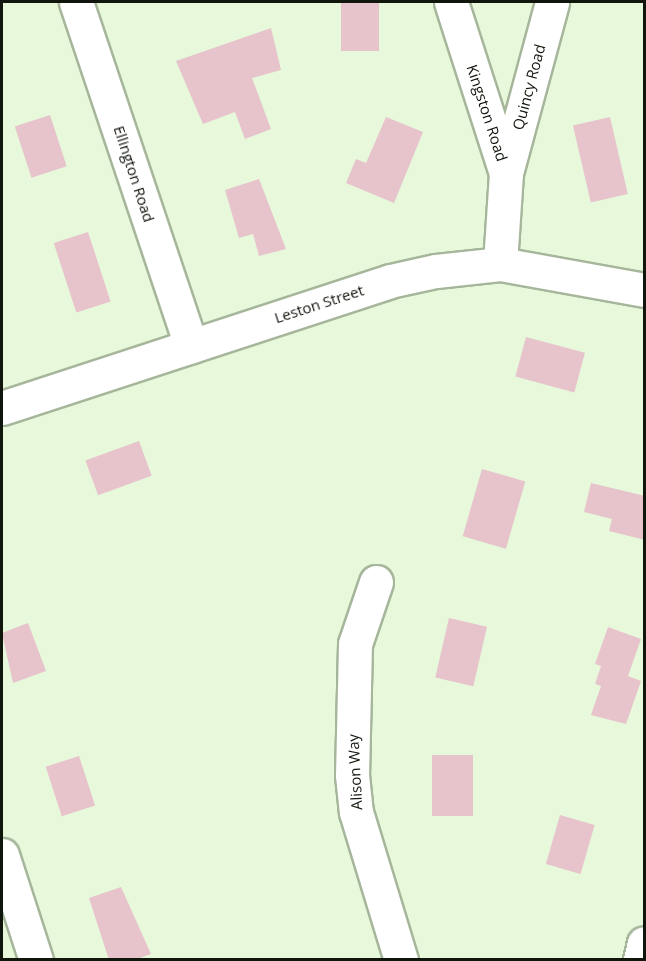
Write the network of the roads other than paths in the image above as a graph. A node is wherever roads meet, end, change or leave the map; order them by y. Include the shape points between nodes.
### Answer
1 (76, 2) edge
2 (451, 2) edge
3 (552, 2) edge
4 (506, 173) junction
5 (500, 264) junction
6 (645, 290) edge
7 (191, 346) junction
8 (2, 408) edge
9 (376, 582) dead end
10 (2, 855) edge
11 (645, 943) edge
12 (36, 960) edge
13 (401, 960) edge
14 (640, 960) edge

1 - 7 street, Ellington Road
2 - 4 street, Kingston Road
3 - 4 street, Quincy Road
4 - 5 street, Kingston Road
5 - 6 street, Leston Street
5 - 7 street, Leston Street via 390,281
7 - 8 street, Leston Street
9 - 13 street, Alison Way via 355,645 352,775 356,812
10 - 12 street
11 - 14 street

